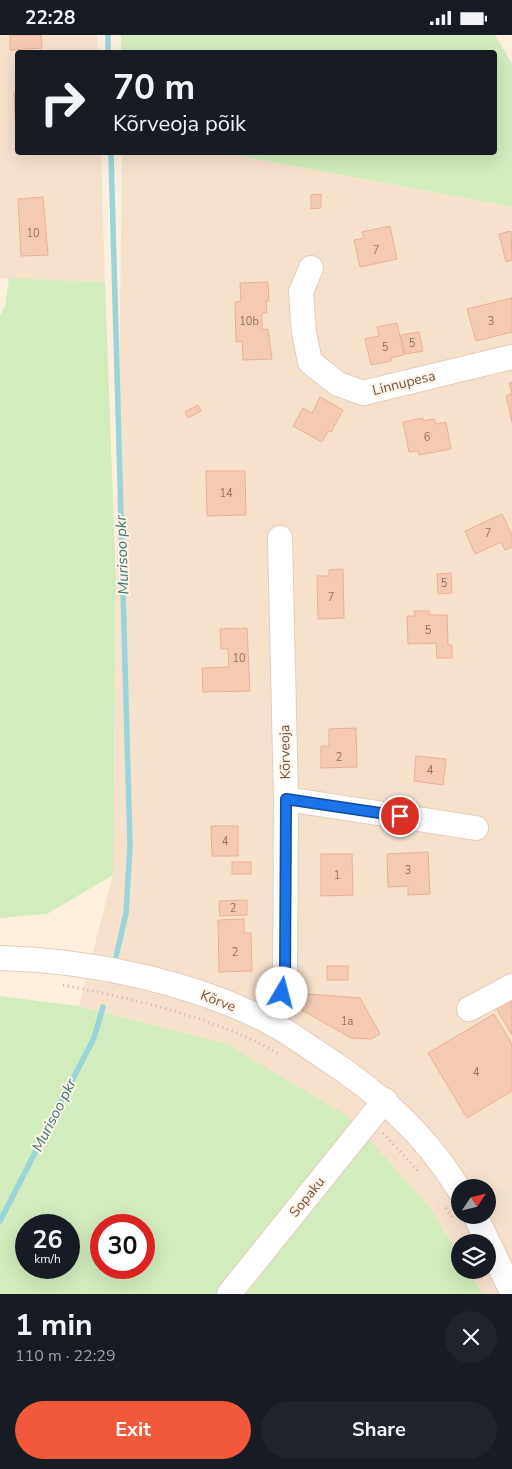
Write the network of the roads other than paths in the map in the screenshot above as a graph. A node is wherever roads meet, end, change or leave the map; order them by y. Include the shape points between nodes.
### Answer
1 (311, 268) dead end
2 (512, 357) edge
3 (280, 538) dead end
4 (286, 799) junction
5 (476, 828) dead end
6 (0, 958) edge
7 (512, 986) edge
8 (469, 1009) dead end
9 (274, 1025) junction
10 (385, 1100) junction
11 (451, 1190) edge
12 (470, 1224) edge
13 (512, 1293) edge
14 (229, 1294) edge

1 - 2 street, Linnupesa via 301,292 310,362 338,384 363,393
3 - 4 street, Kõrveoja
4 - 5 street
4 - 9 street, Kõrveoja via 285,979
6 - 9 street, Kõrve via 74,963 176,986 225,1002
7 - 8 street
9 - 10 street, Kõrve via 356,1077
10 - 11 street, Kõrve via 446,1167
10 - 14 street, Sopaku
12 - 13 street

